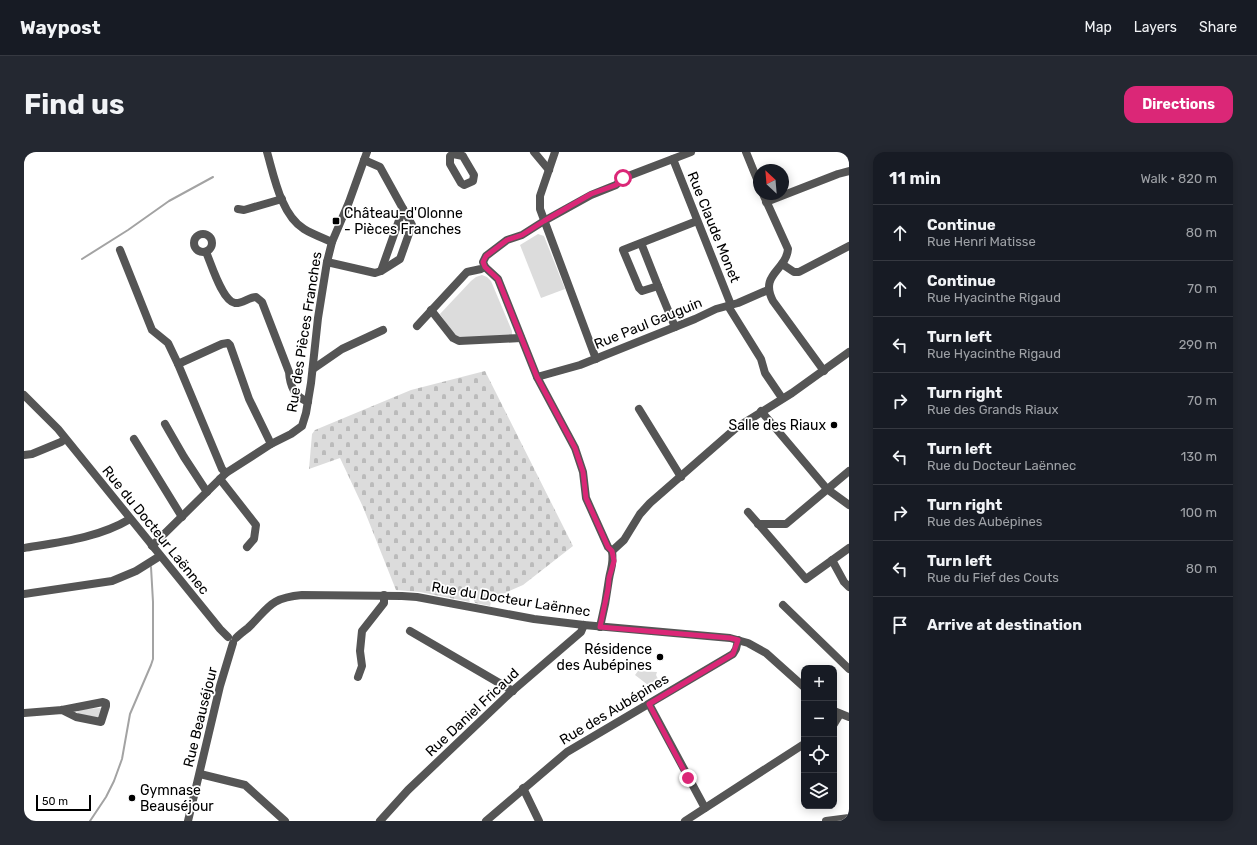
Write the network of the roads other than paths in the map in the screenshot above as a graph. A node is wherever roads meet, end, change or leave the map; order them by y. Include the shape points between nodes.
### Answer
1 (266, 152) edge
2 (534, 152) edge
3 (555, 152) edge
4 (691, 152) edge
5 (746, 152) edge
6 (365, 154) edge
7 (673, 159) junction
8 (753, 169) edge
9 (549, 170) junction
10 (849, 171) edge
11 (789, 190) edge
12 (282, 199) junction
13 (766, 200) edge
14 (238, 209) dead end
15 (403, 209) junction
16 (544, 221) junction
17 (697, 221) junction
18 (332, 242) junction
19 (641, 243) junction
20 (849, 246) edge
21 (120, 250) dead end
22 (206, 252) dead end
23 (327, 262) junction
24 (782, 264) junction
25 (485, 267) junction
26 (381, 271) junction
27 (658, 286) junction
28 (768, 290) junction
29 (729, 306) junction
30 (431, 310) junction
31 (417, 326) dead end
32 (675, 327) junction
33 (383, 330) dead end
34 (521, 338) junction
35 (849, 352) edge
36 (596, 358) junction
37 (178, 364) junction
38 (313, 369) junction
39 (824, 371) junction
40 (537, 377) junction
41 (24, 395) edge
42 (782, 398) junction
43 (308, 402) junction
44 (639, 409) dead end
45 (761, 411) junction
46 (165, 424) dead end
47 (65, 439) junction
48 (134, 439) dead end
49 (271, 444) junction
50 (24, 455) edge
51 (849, 471) edge
52 (223, 476) junction
53 (681, 476) junction
54 (827, 489) junction
55 (207, 492) junction
56 (849, 505) edge
57 (748, 512) dead end
58 (182, 517) junction
59 (130, 519) junction
60 (758, 524) junction
61 (152, 546) junction
62 (247, 547) dead end
63 (24, 548) edge
64 (849, 548) edge
65 (612, 551) junction
66 (160, 556) junction
67 (832, 560) junction
68 (849, 587) edge
69 (24, 594) edge
70 (384, 595) junction
71 (783, 605) dead end
72 (584, 625) junction
73 (600, 627) junction
74 (410, 631) dead end
75 (232, 639) junction
76 (738, 640) junction
77 (849, 669) edge
78 (358, 677) dead end
79 (801, 685) edge
80 (513, 691) junction
81 (649, 704) junction
82 (62, 710) junction
83 (837, 713) edge
84 (24, 714) edge
85 (849, 717) edge
86 (801, 746) edge
87 (200, 774) junction
88 (524, 788) junction
89 (705, 808) junction
90 (849, 818) edge
91 (188, 821) edge
92 (285, 821) edge
93 (380, 821) edge
94 (486, 821) edge
95 (539, 821) edge
96 (685, 821) edge
97 (826, 821) edge

1 - 12 street
2 - 9 street
3 - 9 street
4 - 7 street
5 - 8 street
6 - 15 street via 380,167
6 - 18 street, Rue des Pièces Franches
7 - 16 street via 623,178 616,185 591,194
7 - 17 street, Rue Claude Monet
9 - 16 street via 540,196 540,209
10 - 11 street
12 - 14 street via 244,210
12 - 18 street via 294,222 303,229
13 - 24 street via 788,249
15 - 26 street
15 - 26 street via 412,225 400,259
16 - 25 street via 522,235 500,244 486,256 483,262
16 - 36 street
17 - 19 street
17 - 29 street, Rue Claude Monet
18 - 23 street, Rue des Pièces Franches
19 - 27 street
19 - 27 street via 623,250 639,288 642,291
20 - 24 street via 798,272
21 - 37 street via 152,330 168,343
22 - 43 street via 227,298 234,303 256,297 262,302 289,372 290,384 298,396
23 - 26 street via 375,273
23 - 38 street, Rue des Pièces Franches
24 - 28 street via 768,284
25 - 30 street via 467,272
25 - 34 street via 498,279
27 - 32 street
28 - 29 street, Rue Paul Gauguin
28 - 39 street via 773,301
29 - 32 street, Rue Paul Gauguin
29 - 42 street, Rue Claude Monet via 761,359 765,373
30 - 31 street
30 - 34 street via 453,338 459,341
32 - 36 street, Rue Paul Gauguin
33 - 38 street via 342,348
34 - 40 street
35 - 39 street
36 - 40 street, Rue Paul Gauguin
37 - 49 street via 228,343 249,399
37 - 52 street
38 - 43 street, Rue des Pièces Franches
39 - 42 street
40 - 65 street via 575,448 583,472 588,504
41 - 47 street, Rue du Docteur Laënnec
42 - 45 street
43 - 49 street, Rue des Pièces Franches via 302,426
44 - 53 street
45 - 53 street via 736,428
45 - 54 street
46 - 55 street
47 - 50 street
47 - 59 street, Rue du Docteur Laënnec
48 - 58 street
49 - 52 street, Rue des Pièces Franches
51 - 54 street
52 - 55 street, Rue des Pièces Franches
52 - 62 street via 256,525 254,539
53 - 65 street via 650,503 624,540
54 - 56 street
54 - 60 street via 786,524
55 - 58 street, Rue des Pièces Franches
57 - 60 street
58 - 61 street, Rue des Pièces Franches
59 - 61 street, Rue du Docteur Laënnec
59 - 63 street via 100,533
60 - 67 street via 806,579
61 - 66 street, Rue du Docteur Laënnec
64 - 67 street
65 - 73 street via 614,561
66 - 69 street via 112,582
66 - 75 street, Rue du Docteur Laënnec via 220,629
67 - 68 street
70 - 72 street, Rue du Docteur Laënnec
70 - 75 street, Rue du Docteur Laënnec via 289,596 265,608 248,628
70 - 78 street via 384,603 362,631 362,666
71 - 77 street
72 - 73 street, Rue du Docteur Laënnec
72 - 80 street, Rue Daniel Fricaud via 581,632
73 - 76 street, Rue du Docteur Laënnec
74 - 80 street
75 - 87 street, Rue Beauséjour
76 - 79 street, Rue du Docteur Laënnec via 766,653
76 - 81 street, Rue des Aubépines via 733,654
80 - 93 street, Rue Daniel Fricaud via 408,790
81 - 88 street, Rue des Aubépines via 567,752
81 - 89 street
82 - 82 street via 103,702 106,703 101,722 76,717
82 - 84 street
83 - 85 street
86 - 89 street
87 - 91 street, Rue Beauséjour
87 - 92 street via 245,785
88 - 94 street, Rue des Aubépines
88 - 95 street
89 - 96 street
90 - 97 street

